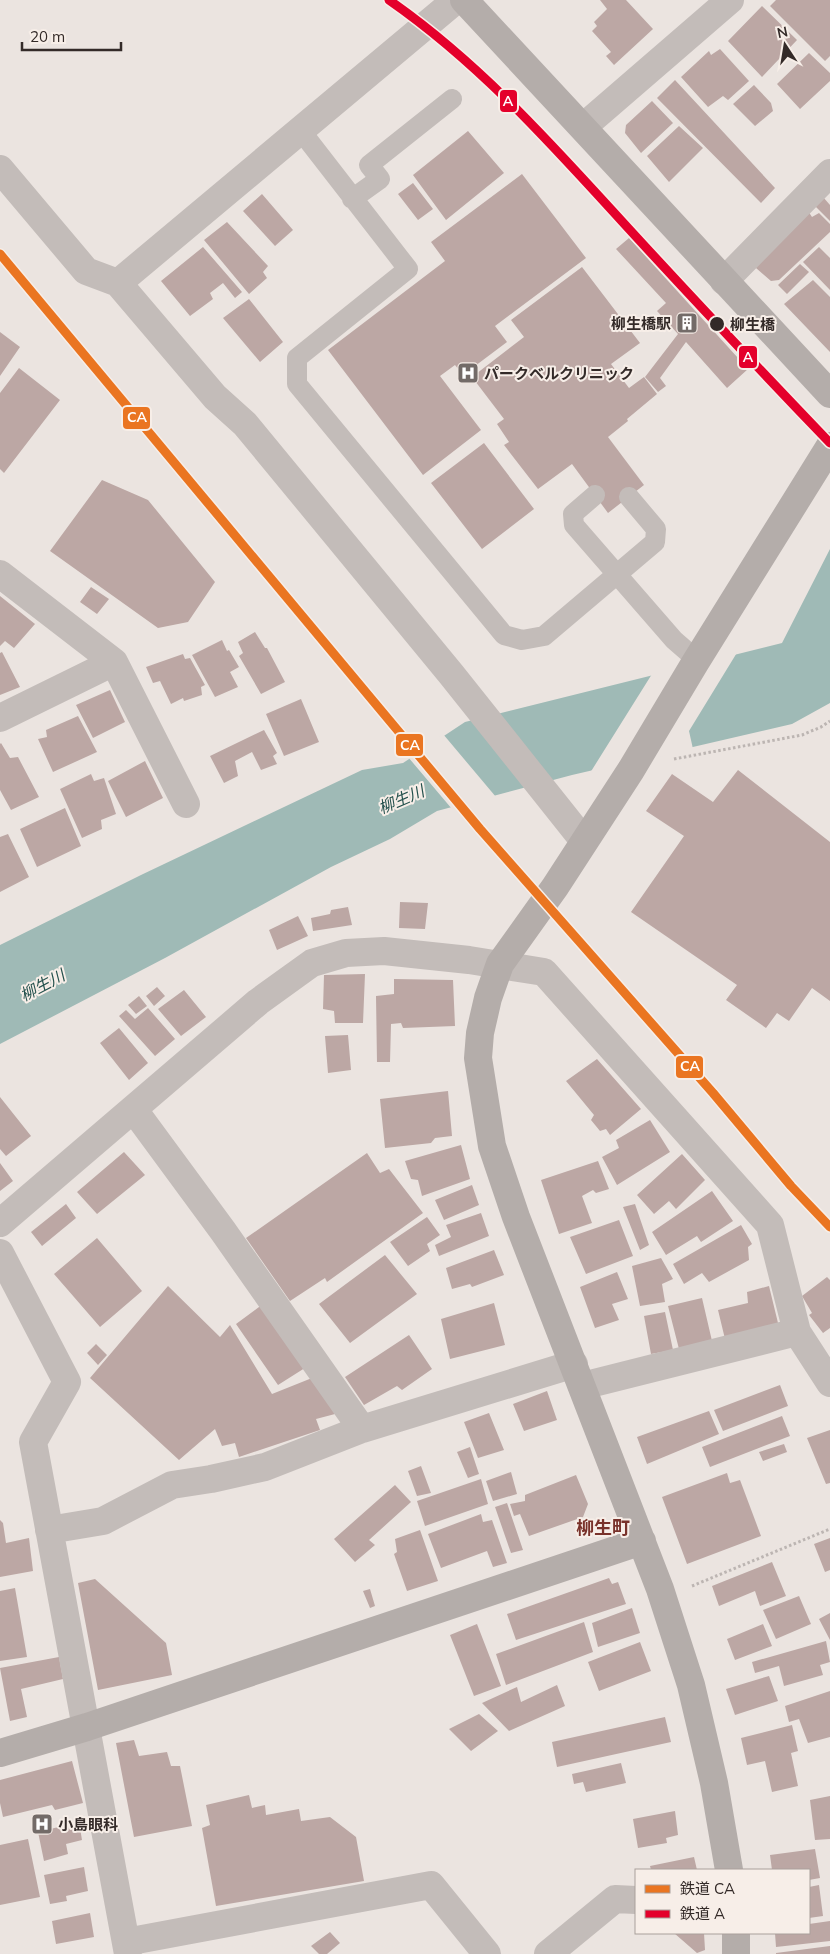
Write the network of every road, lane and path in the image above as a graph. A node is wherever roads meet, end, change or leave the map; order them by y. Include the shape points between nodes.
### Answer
1 (456, 0) edge
2 (464, 0) edge
3 (730, 0) edge
4 (452, 99) dead end
5 (583, 127) junction
6 (301, 131) junction
7 (0, 168) edge
8 (830, 172) edge
9 (352, 199) junction
10 (724, 281) junction
11 (118, 283) junction
12 (830, 394) edge
13 (830, 446) edge
14 (595, 495) dead end
15 (629, 497) dead end
16 (0, 574) edge
17 (617, 574) junction
18 (114, 662) junction
19 (696, 662) junction
20 (0, 718) edge
21 (830, 720) edge
22 (632, 769) junction
23 (186, 804) dead end
24 (584, 841) junction
25 (500, 964) junction
26 (134, 1110) junction
27 (0, 1223) edge
28 (0, 1253) edge
29 (797, 1332) junction
30 (578, 1375) junction
31 (830, 1382) edge
32 (362, 1428) junction
33 (830, 1529) edge
34 (49, 1530) junction
35 (642, 1542) junction
36 (663, 1597) junction
37 (87, 1727) junction
38 (0, 1753) edge
39 (729, 1869) edge
40 (635, 1900) edge
41 (736, 1934) edge
42 (127, 1948) edge
43 (487, 1954) edge
44 (548, 1954) edge
45 (736, 1954) edge

1 - 6 street
2 - 5 street
3 - 5 street
4 - 9 lane via 369,165 380,179
5 - 10 street
6 - 9 lane
6 - 11 street
7 - 11 street via 86,271
8 - 10 street
9 - 17 lane via 408,269 297,358 298,384 504,635 522,640 544,636
10 - 12 street
11 - 24 street via 215,396 245,424
13 - 19 street
14 - 17 lane via 573,514 574,524
15 - 17 lane via 656,529 656,542
16 - 18 street
17 - 19 lane
18 - 20 street
18 - 23 street
19 - 22 street
21 - 22 path via 802,735
22 - 24 street
24 - 25 street
25 - 26 street via 384,951 346,953 312,963 258,1002
25 - 29 street via 544,972 770,1225
25 - 30 street via 488,998 478,1058 492,1146
26 - 27 street
26 - 32 street
28 - 34 street via 67,1382 33,1442
29 - 30 street
29 - 31 street
30 - 32 street
30 - 35 street
32 - 34 street via 265,1467 172,1485 103,1521
33 - 36 path
34 - 37 street
35 - 36 street
35 - 37 street
36 - 39 street via 691,1685 714,1783
37 - 38 street
37 - 42 street
40 - 44 street via 615,1899
41 - 45 street
42 - 43 street via 431,1885

